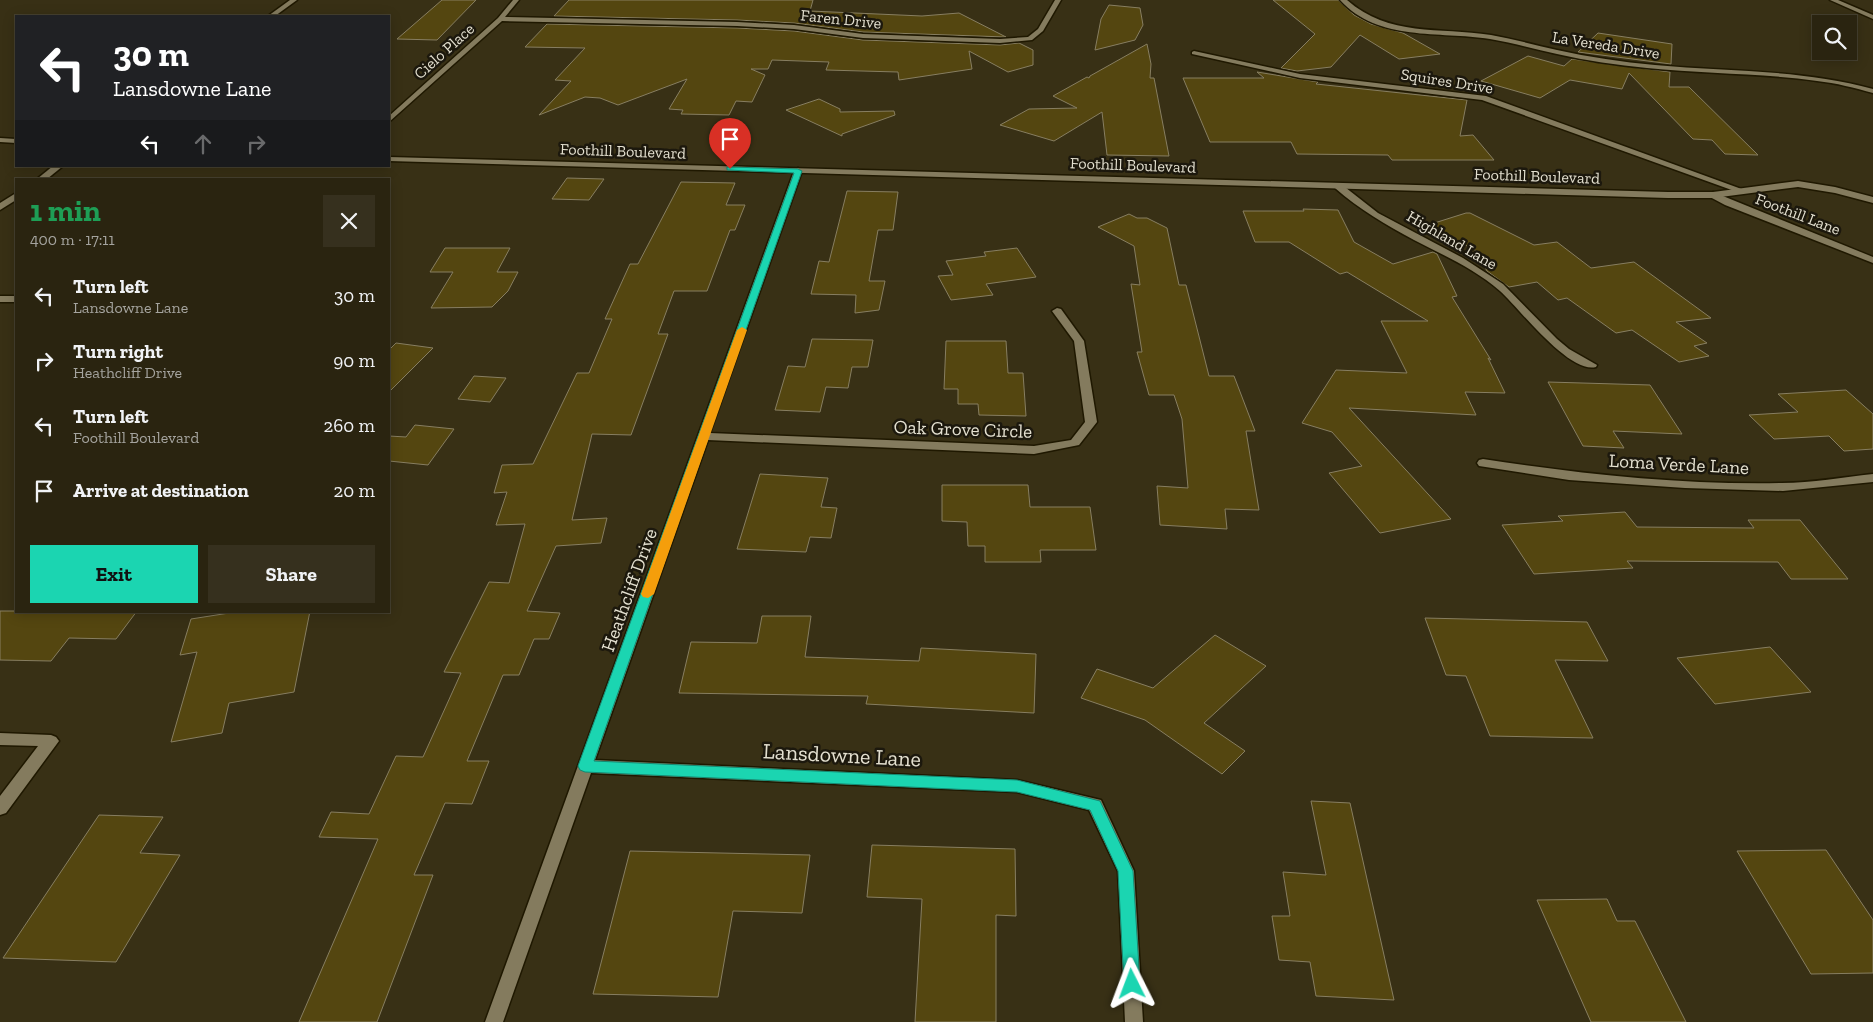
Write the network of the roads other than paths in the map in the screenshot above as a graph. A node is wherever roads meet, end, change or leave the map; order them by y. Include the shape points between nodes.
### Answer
1 (294, 0) edge
2 (516, 0) edge
3 (1058, 0) edge
4 (1342, 0) edge
5 (1833, 0) edge
6 (272, 15) edge
7 (1873, 17) edge
8 (500, 19) junction
9 (1194, 53) dead end
10 (1873, 91) edge
11 (390, 119) edge
12 (0, 140) edge
13 (15, 141) edge
14 (390, 159) edge
15 (58, 167) edge
16 (798, 171) junction
17 (42, 178) edge
18 (1338, 186) junction
19 (1744, 191) junction
20 (1713, 195) junction
21 (15, 197) edge
22 (1873, 200) edge
23 (0, 208) edge
24 (1873, 260) edge
25 (0, 299) edge
26 (15, 300) edge
27 (1056, 311) dead end
28 (1592, 365) dead end
29 (705, 436) junction
30 (1483, 463) dead end
31 (1873, 478) edge
32 (0, 739) edge
33 (585, 766) junction
34 (0, 808) edge
35 (494, 1022) edge
36 (1134, 1022) edge

1 - 6 street
2 - 8 street, Cielo Place
3 - 8 street, Faren Drive via 1041,30 1030,39 1000,41 863,36 737,24
4 - 10 street, La Vereda Drive via 1350,8 1386,27 1491,37 1609,62 1778,74 1828,80
5 - 7 street
8 - 11 street, Cielo Place
9 - 19 street, Squires Drive via 1300,76 1483,98
12 - 13 street
14 - 16 street, Foothill Boulevard
15 - 17 street
16 - 18 street, Foothill Boulevard
16 - 29 street, Heathcliff Drive
18 - 20 street, Foothill Boulevard
18 - 28 street, Highland Lane via 1349,197 1386,220 1478,270 1502,288 1565,352
19 - 20 street, Foothill Boulevard
19 - 22 street, Foothill Boulevard via 1798,184
20 - 24 street, Foothill Lane
21 - 23 street
25 - 26 street
27 - 29 street, Oak Grove Circle via 1079,342 1091,422 1075,443 1034,450
29 - 33 street, Heathcliff Drive
30 - 31 street, Loma Verde Lane via 1569,476 1685,484 1783,487
32 - 34 street via 51,741
33 - 35 street, Heathcliff Drive
33 - 36 street, Lansdowne Lane via 1017,786 1095,805 1126,871

